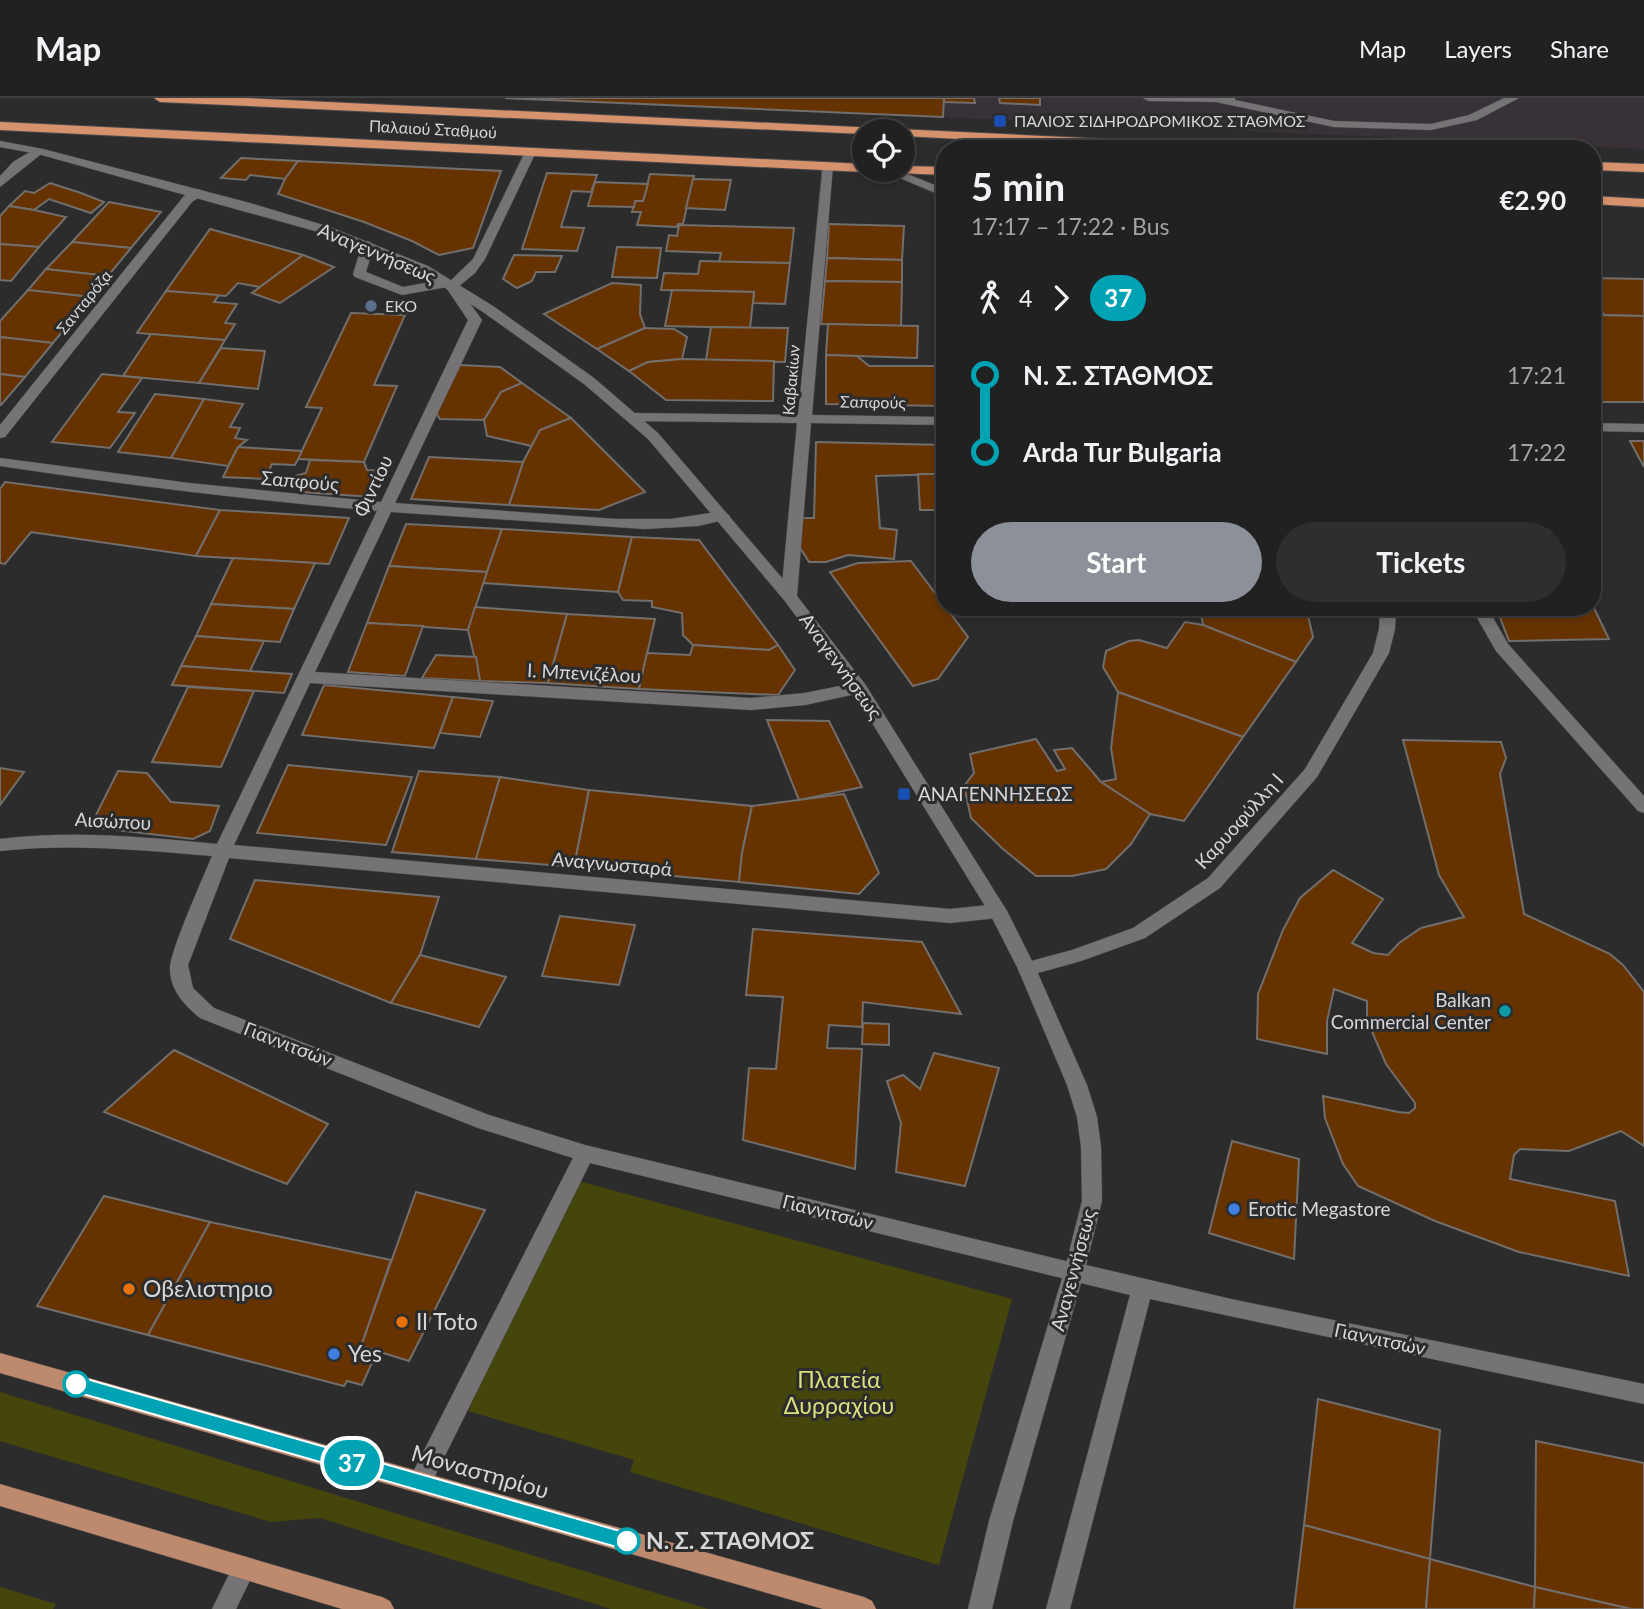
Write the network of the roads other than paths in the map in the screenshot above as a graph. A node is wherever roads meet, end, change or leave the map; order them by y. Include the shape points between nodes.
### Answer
1 (160, 98) edge
2 (1149, 98) edge
3 (1513, 98) edge
4 (1228, 99) edge
5 (0, 126) edge
6 (852, 129) edge
7 (915, 133) edge
8 (1059, 140) edge
9 (0, 144) edge
10 (40, 151) junction
11 (530, 152) junction
12 (827, 166) junction
13 (1601, 166) edge
14 (852, 167) edge
15 (1644, 168) edge
16 (915, 171) edge
17 (936, 172) edge
18 (915, 181) edge
19 (0, 183) edge
20 (936, 189) edge
21 (197, 193) junction
22 (1601, 201) edge
23 (1644, 203) edge
24 (368, 245) junction
25 (449, 284) junction
26 (634, 417) junction
27 (806, 419) junction
28 (936, 421) edge
29 (1601, 427) edge
30 (1644, 428) edge
31 (0, 434) edge
32 (0, 462) edge
33 (386, 508) junction
34 (723, 516) junction
35 (789, 596) junction
36 (1388, 616) edge
37 (1484, 616) edge
38 (305, 677) junction
39 (859, 688) junction
40 (1644, 807) edge
41 (0, 845) edge
42 (223, 849) junction
43 (998, 911) junction
44 (1027, 969) junction
45 (585, 1153) junction
46 (1074, 1272) junction
47 (1142, 1288) junction
48 (0, 1363) edge
49 (1644, 1394) edge
50 (420, 1482) junction
51 (0, 1495) edge
52 (244, 1568) junction
53 (224, 1609) edge
54 (382, 1609) edge
55 (864, 1609) edge
56 (980, 1609) edge
57 (1058, 1609) edge

1 - 6 highway, Παλαιού Σταθμού
2 - 4 street
3 - 4 street via 1473,118 1431,127 1322,122
5 - 11 highway, Παλαιού Σταθμού
7 - 8 highway
9 - 10 street, Αναγεννήσεως
10 - 19 street
10 - 21 street, Αναγεννήσεως
11 - 12 highway, Παλαιού Σταθμού
11 - 25 street via 477,262
12 - 14 highway, Παλαιού Σταθμού
12 - 27 street, Καβακίων
13 - 15 highway
16 - 17 highway
18 - 20 street
21 - 24 street, Αναγεννήσεως
21 - 31 street, Σανταρόζα
22 - 23 highway
24 - 25 street, Αναγεννήσεως
24 - 25 street via 359,274 402,291
25 - 26 street, Αναγεννήσεως via 539,344
25 - 33 street, Φιντίου via 475,320
26 - 27 street, Σαπφούς
26 - 34 street, Αναγεννήσεως
27 - 28 street, Σαπφούς
27 - 35 street, Καβακίων
29 - 30 street
32 - 33 street, Σαπφούς via 159,485
33 - 34 street, Σαπφούς via 617,523 700,522
33 - 38 street, Φιντίου
34 - 35 street, Αναγεννήσεως
35 - 39 street, Αναγεννήσεως
36 - 44 street, Καρυοφύλλη Ι via 1381,653 1311,773 1214,883 1139,933
37 - 40 street via 1502,647
38 - 39 street, Ι. Μπενιζέλου via 751,704 809,700
38 - 42 street, Φιντίου
39 - 43 street, Αναγεννήσεως
41 - 42 street, Αισώπου via 76,839
42 - 43 street, Αναγνωσταρά via 950,916
42 - 45 street, Γιαννιτσών via 179,965 179,980 195,1004 207,1013 485,1122
43 - 44 street, Αναγεννήσεως
44 - 46 street, Αναγεννήσεως via 1077,1085 1088,1127 1092,1201
45 - 46 street, Γιαννιτσών
45 - 50 street
46 - 47 street, Γιαννιτσών
46 - 56 street, Αναγεννήσεως via 1000,1521
47 - 49 street, Γιαννιτσών
47 - 57 street
48 - 50 main road, Μοναστηρίου
50 - 55 main road, Μοναστηρίου
51 - 52 main road
52 - 53 street
52 - 54 main road

